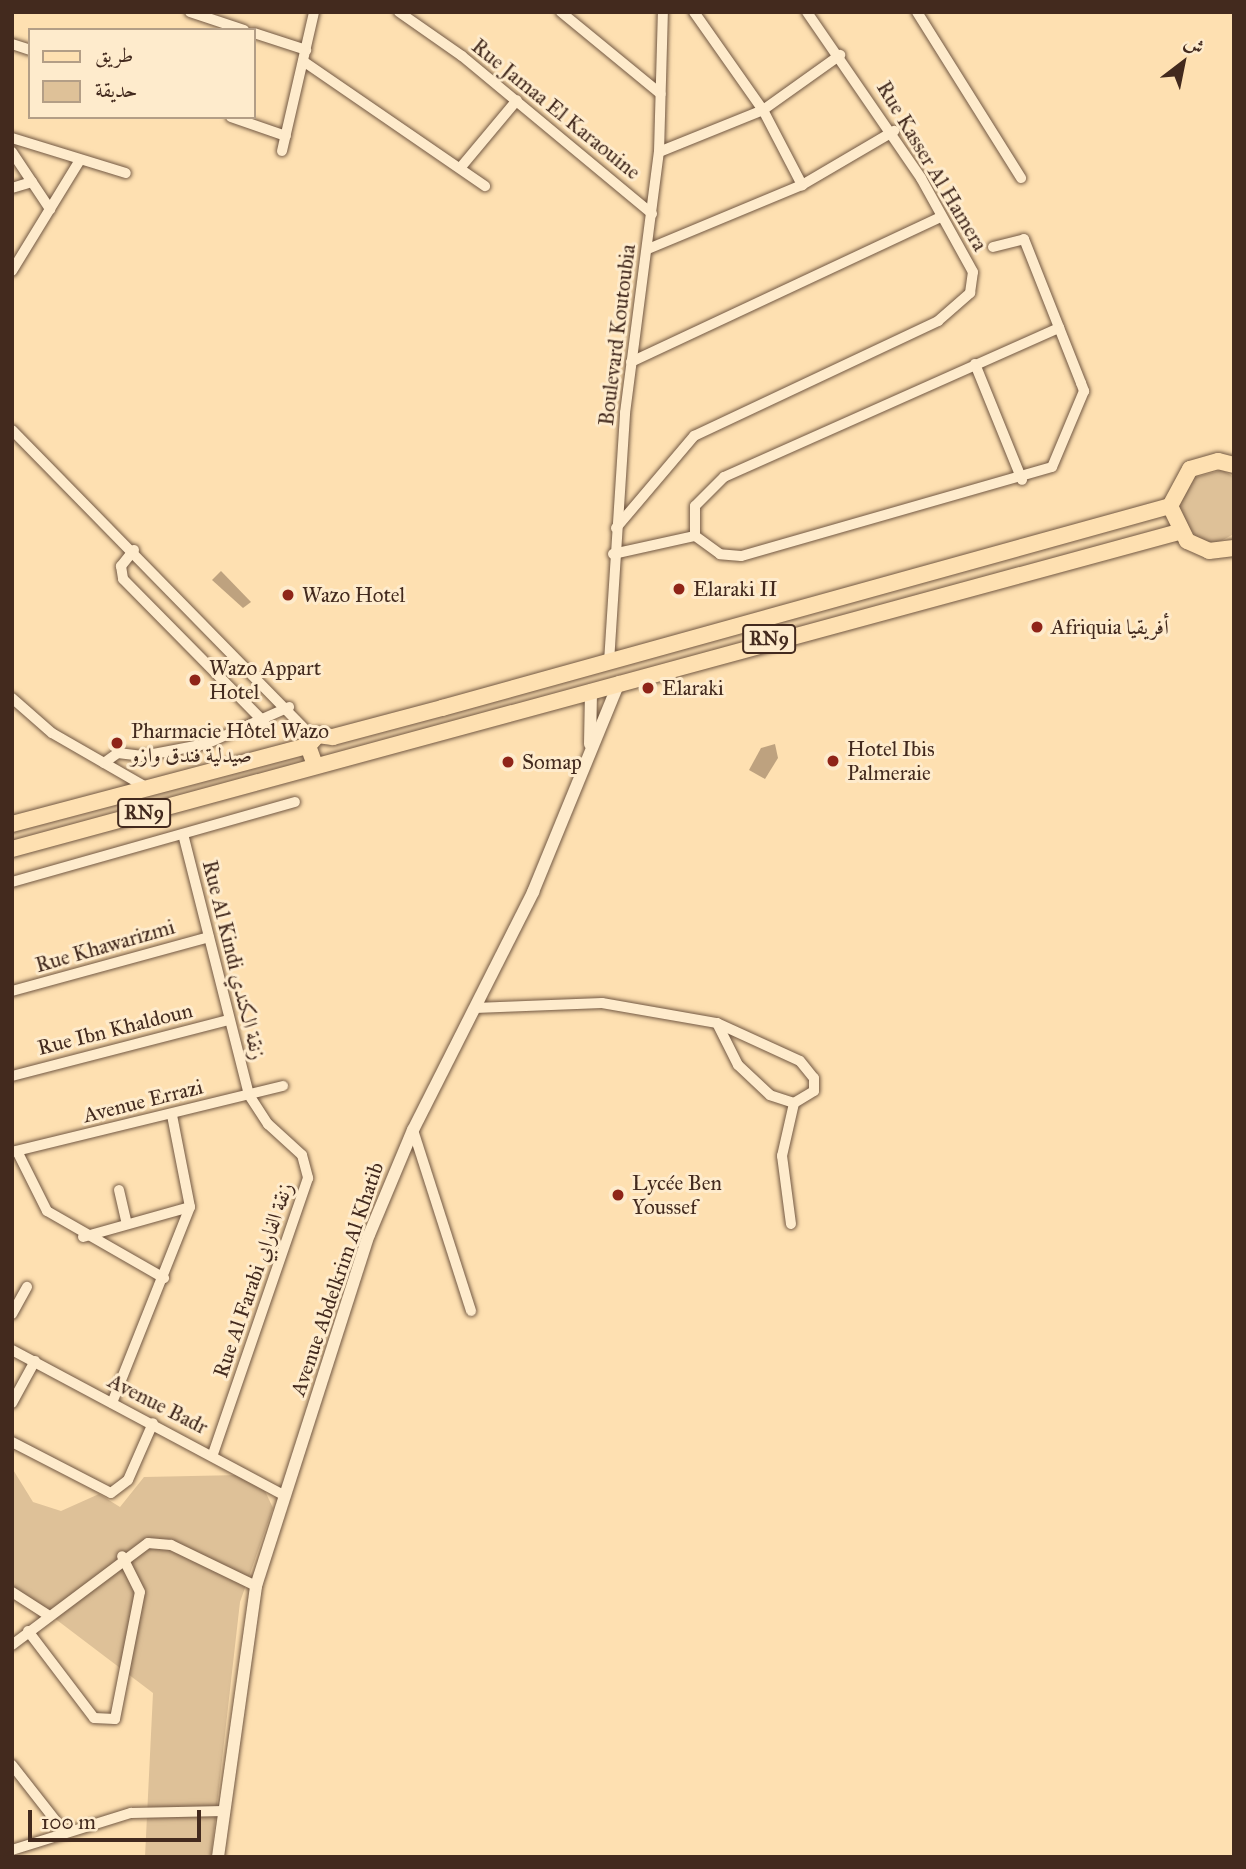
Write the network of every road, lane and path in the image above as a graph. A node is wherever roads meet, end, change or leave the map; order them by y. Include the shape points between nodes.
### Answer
1 (190, 12) edge
2 (314, 12) edge
3 (399, 12) edge
4 (561, 12) edge
5 (663, 12) edge
6 (694, 12) edge
7 (807, 12) edge
8 (917, 12) edge
9 (238, 28) edge
10 (256, 34) edge
11 (306, 50) junction
12 (840, 55) junction
13 (303, 61) junction
14 (661, 94) junction
15 (517, 100) junction
16 (763, 110) junction
17 (238, 119) edge
18 (894, 131) junction
19 (286, 136) junction
20 (12, 138) edge
21 (282, 151) dead end
22 (12, 152) edge
23 (659, 152) junction
24 (80, 160) junction
25 (461, 167) junction
26 (126, 173) dead end
27 (1021, 178) dead end
28 (32, 182) junction
29 (802, 185) junction
30 (485, 186) dead end
31 (12, 188) edge
32 (50, 209) junction
33 (652, 214) junction
34 (941, 216) junction
35 (993, 247) dead end
36 (648, 249) junction
37 (12, 271) edge
38 (1059, 328) junction
39 (631, 362) junction
40 (975, 364) junction
41 (12, 429) edge
42 (1234, 465) edge
43 (1022, 480) junction
44 (1170, 506) junction
45 (616, 528) junction
46 (1178, 532) junction
47 (695, 536) junction
48 (1234, 548) edge
49 (134, 550) junction
50 (613, 554) junction
51 (609, 663) junction
52 (619, 682) junction
53 (591, 690) junction
54 (12, 698) edge
55 (289, 707) junction
56 (264, 722) junction
57 (333, 737) junction
58 (310, 742) junction
59 (590, 744) junction
60 (338, 760) junction
61 (104, 764) junction
62 (314, 765) junction
63 (146, 787) junction
64 (295, 802) dead end
65 (12, 824) edge
66 (183, 834) junction
67 (12, 849) edge
68 (12, 882) edge
69 (209, 937) junction
70 (12, 991) edge
71 (475, 1008) junction
72 (228, 1020) junction
73 (717, 1023) junction
74 (12, 1076) edge
75 (283, 1086) dead end
76 (249, 1095) junction
77 (794, 1103) junction
78 (172, 1115) junction
79 (413, 1130) junction
80 (15, 1152) edge
81 (119, 1190) dead end
82 (190, 1207) junction
83 (127, 1224) junction
84 (791, 1224) dead end
85 (83, 1237) junction
86 (164, 1278) junction
87 (27, 1287) dead end
88 (471, 1311) dead end
89 (12, 1314) edge
90 (12, 1350) edge
91 (35, 1361) junction
92 (12, 1403) edge
93 (112, 1403) junction
94 (153, 1423) junction
95 (12, 1442) edge
96 (213, 1454) junction
97 (284, 1495) junction
98 (122, 1556) junction
99 (256, 1586) junction
100 (12, 1592) edge
101 (48, 1615) junction
102 (28, 1631) junction
103 (12, 1645) edge
104 (12, 1765) edge
105 (224, 1811) junction
106 (62, 1830) junction
107 (12, 1850) edge
108 (218, 1857) edge

1 - 9 street
2 - 11 street
3 - 15 street, Rue Jamaa El Karaouine
4 - 14 street
5 - 14 street, Boulevard Koutoubia
6 - 16 street
7 - 12 street, Rue Kasser Al Hamera
8 - 27 street via 956,65
10 - 11 street
11 - 13 street
12 - 16 street
12 - 18 street, Rue Kasser Al Hamera
13 - 19 street
13 - 25 street
14 - 23 street, Boulevard Koutoubia
15 - 25 street
15 - 33 street, Rue Jamaa El Karaouine
16 - 23 street
16 - 29 street
17 - 19 street
18 - 29 street
18 - 34 street, Rue Kasser Al Hamera
19 - 21 street
20 - 24 street
22 - 28 street
23 - 33 street, Boulevard Koutoubia
24 - 26 street
24 - 32 street
25 - 30 street
28 - 31 street
28 - 32 street
29 - 36 street
32 - 37 street
33 - 36 street, Boulevard Koutoubia
34 - 39 street
34 - 45 street, Rue Kasser Al Hamera via 973,272 970,293 958,310 694,436
35 - 38 street via 1024,239
36 - 39 street, Boulevard Koutoubia
38 - 40 street
38 - 43 street via 1083,399 1056,463
39 - 45 street, Boulevard Koutoubia
40 - 43 street
40 - 47 street via 724,477 695,506
41 - 49 street
42 - 44 main road via 1218,461 1190,469
43 - 47 street via 741,556 720,554
44 - 46 main road
44 - 51 main road, RN9
45 - 50 street, Boulevard Koutoubia
46 - 48 main road via 1209,551
46 - 52 main road, RN9
47 - 50 street
49 - 55 street
49 - 56 street via 121,566 123,579
50 - 51 street, Boulevard Koutoubia
51 - 57 main road, RN9
52 - 53 main road, RN9
52 - 59 street, Avenue Abdelkrim Al Khatib
53 - 59 street, Avenue Abdelkrim Al Khatib
53 - 60 main road, RN9
54 - 61 street
55 - 56 street
55 - 58 street
56 - 61 street via 188,749 118,753
57 - 58 main road, RN9
57 - 60 main road
58 - 62 main road
58 - 63 main road, RN9
59 - 71 street, Avenue Abdelkrim Al Khatib via 533,892
60 - 62 main road, RN9
61 - 63 street
62 - 67 main road, RN9
63 - 65 main road, RN9
64 - 66 street
66 - 68 street
66 - 69 street, Rue Al Kindi زنقة الكندي
69 - 70 street, Rue Khawarizmi
69 - 72 street, Rue Al Kindi زنقة الكندي
71 - 73 street via 602,1003
71 - 79 street, Avenue Abdelkrim Al Khatib
72 - 74 street, Rue Ibn Khaldoun
72 - 76 street, Rue Al Kindi زنقة الكندي
73 - 77 street via 744,1073 770,1095
73 - 77 street via 779,1048 810,1070 814,1091
75 - 76 street, Avenue Errazi
76 - 78 street, Avenue Errazi
76 - 96 street, Rue Al Farabi زنقة الفارابي via 268,1124 302,1155 307,1191
77 - 84 street via 782,1156
78 - 80 street, Avenue Errazi
78 - 82 street
79 - 88 street
79 - 97 street, Avenue Abdelkrim Al Khatib via 369,1235
80 - 85 street via 40,1204
81 - 83 street
82 - 83 street
82 - 86 street
83 - 85 street
85 - 86 street
86 - 93 street
87 - 89 street
90 - 91 street, Avenue Badr
91 - 92 street
91 - 93 street, Avenue Badr
93 - 94 street, Avenue Badr
94 - 95 street via 128,1480 111,1493
94 - 96 street, Avenue Badr
96 - 97 street, Avenue Badr
97 - 99 street, Avenue Abdelkrim Al Khatib
98 - 99 street via 160,1542
98 - 101 street
98 - 102 street via 140,1592 116,1719 94,1718
99 - 105 street, Avenue Abdelkrim Al Khatib
100 - 101 street
101 - 102 street
102 - 103 street
104 - 106 street
105 - 106 street via 153,1810
105 - 108 street, Avenue Abdelkrim Al Khatib
106 - 107 street

